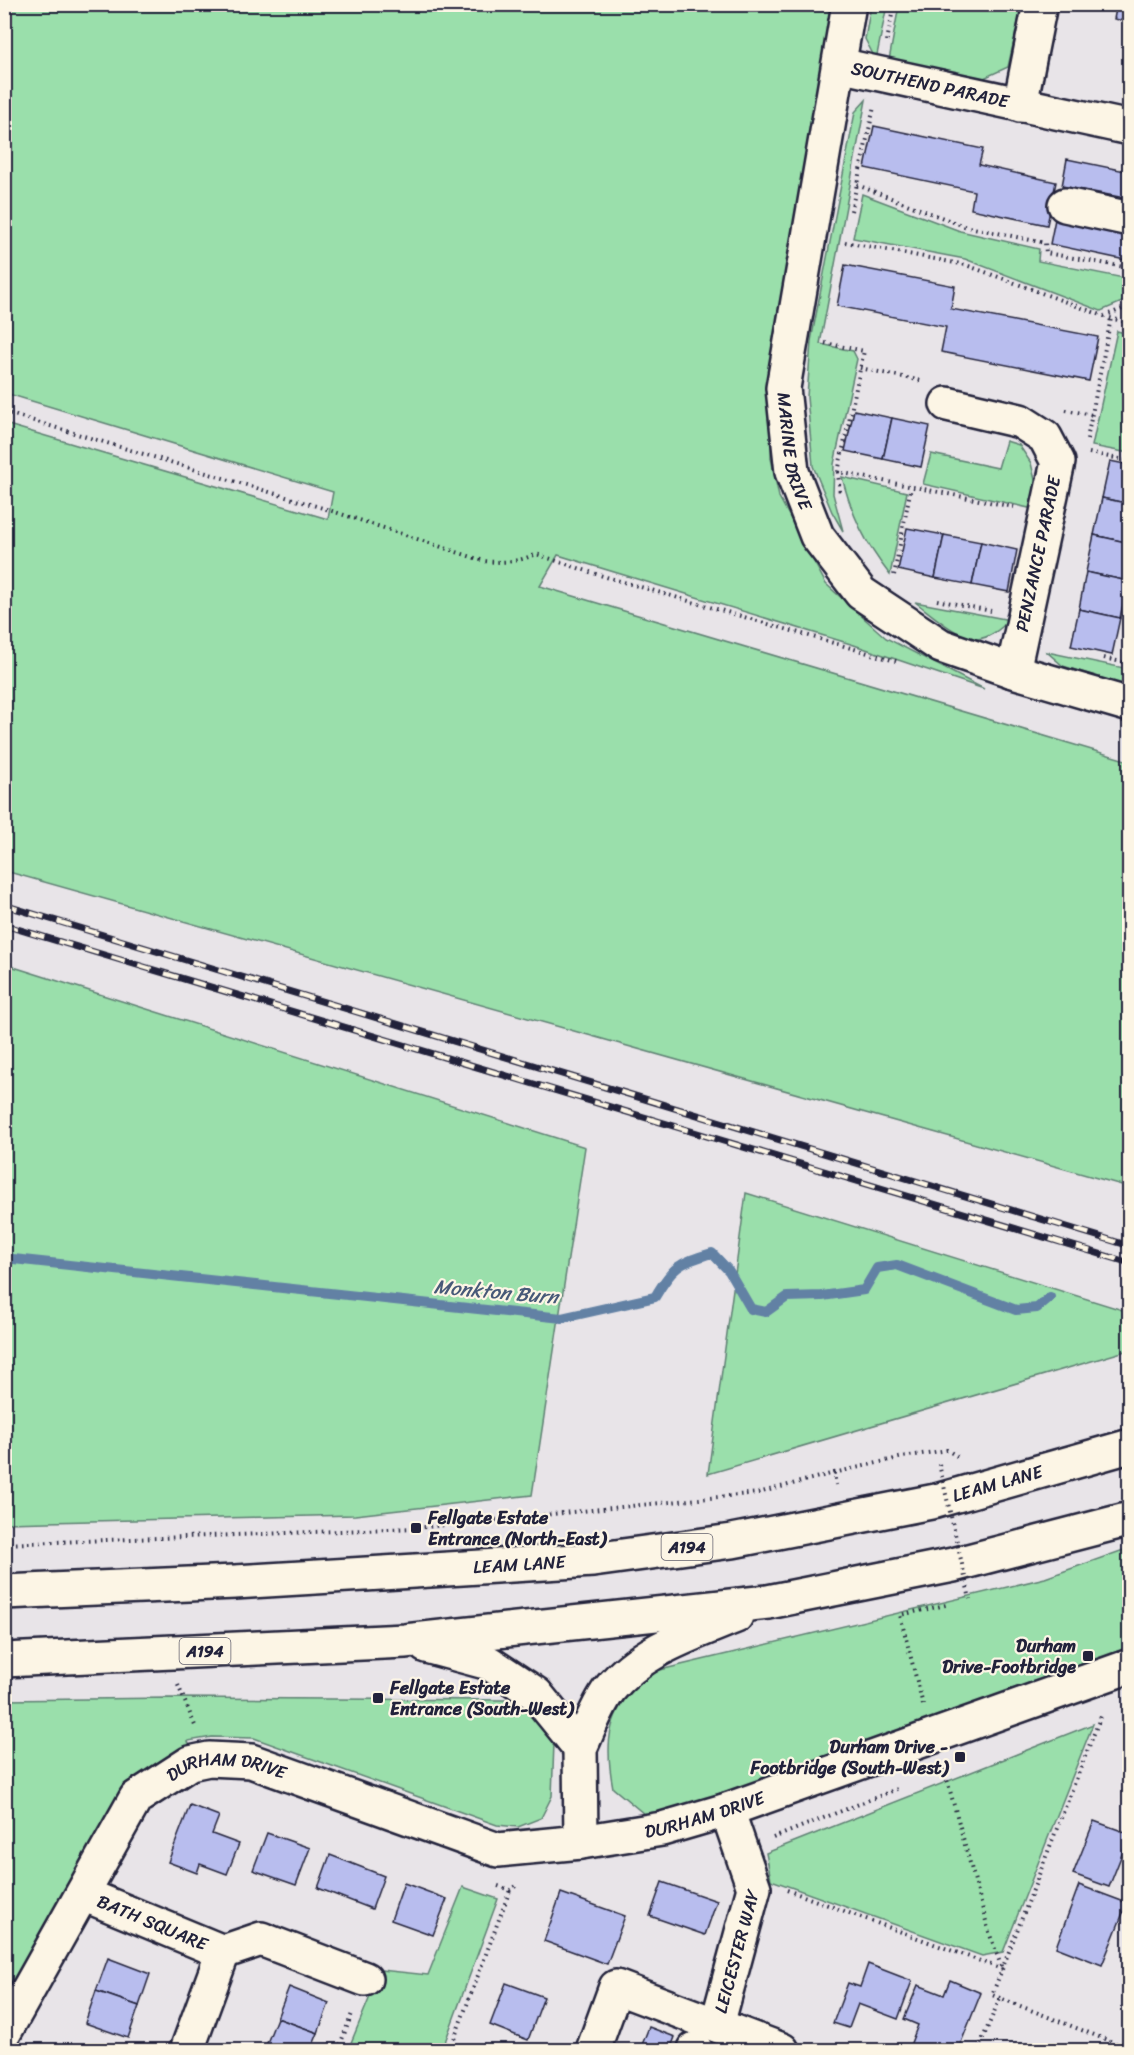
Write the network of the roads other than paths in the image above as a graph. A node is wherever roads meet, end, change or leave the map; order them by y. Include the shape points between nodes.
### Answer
1 (849, 4) edge
2 (1040, 4) edge
3 (839, 65) junction
4 (1020, 105) junction
5 (1130, 128) edge
6 (1065, 205) dead end
7 (1130, 219) edge
8 (938, 394) road end
9 (1013, 671) junction
10 (1130, 705) edge
11 (1130, 1446) edge
12 (1130, 1519) edge
13 (4, 1592) edge
14 (768, 1602) junction
15 (405, 1641) junction
16 (4, 1660) edge
17 (1130, 1666) edge
18 (580, 1748) junction
19 (727, 1810) junction
20 (581, 1842) junction
21 (83, 1894) junction
22 (223, 1952) junction
23 (365, 1979) road end
24 (717, 2025) junction
25 (4, 2033) edge
26 (187, 2050) edge
27 (593, 2050) edge
28 (782, 2050) edge

1 - 3 main road, MARINE DRIVE
2 - 4 main road, SOUTHEND PARADE
3 - 4 main road, SOUTHEND PARADE
3 - 9 main road, MARINE DRIVE via 783,388 792,472 816,536 861,592 941,646
4 - 5 main road, SOUTHEND PARADE
6 - 7 main road
8 - 9 main road, PENZANCE PARADE via 1020,421 1045,437 1058,462
9 - 10 main road, MARINE DRIVE
11 - 13 main road, LEAM LANE / A194 via 936,1501 732,1541 604,1559
12 - 14 main road, A194 via 953,1565
14 - 15 main road, A194
14 - 18 main road, A194 via 654,1651 627,1670 608,1692
15 - 16 main road, A194
15 - 18 main road, A194 via 489,1663 536,1694
17 - 19 main road, DURHAM DRIVE via 929,1725
18 - 20 main road
19 - 20 main road, DURHAM DRIVE via 662,1829
19 - 24 main road, LEICESTER WAY via 754,1888
20 - 21 main road, DURHAM DRIVE via 498,1850 251,1761 209,1759 190,1763 136,1798
21 - 22 main road, BATH SQUARE
21 - 25 main road, DURHAM DRIVE
22 - 23 main road, BATH SQUARE via 261,1939
22 - 26 main road, BATH SQUARE
24 - 27 main road, LEICESTER WAY via 616,1987
24 - 28 main road, LEICESTER WAY

